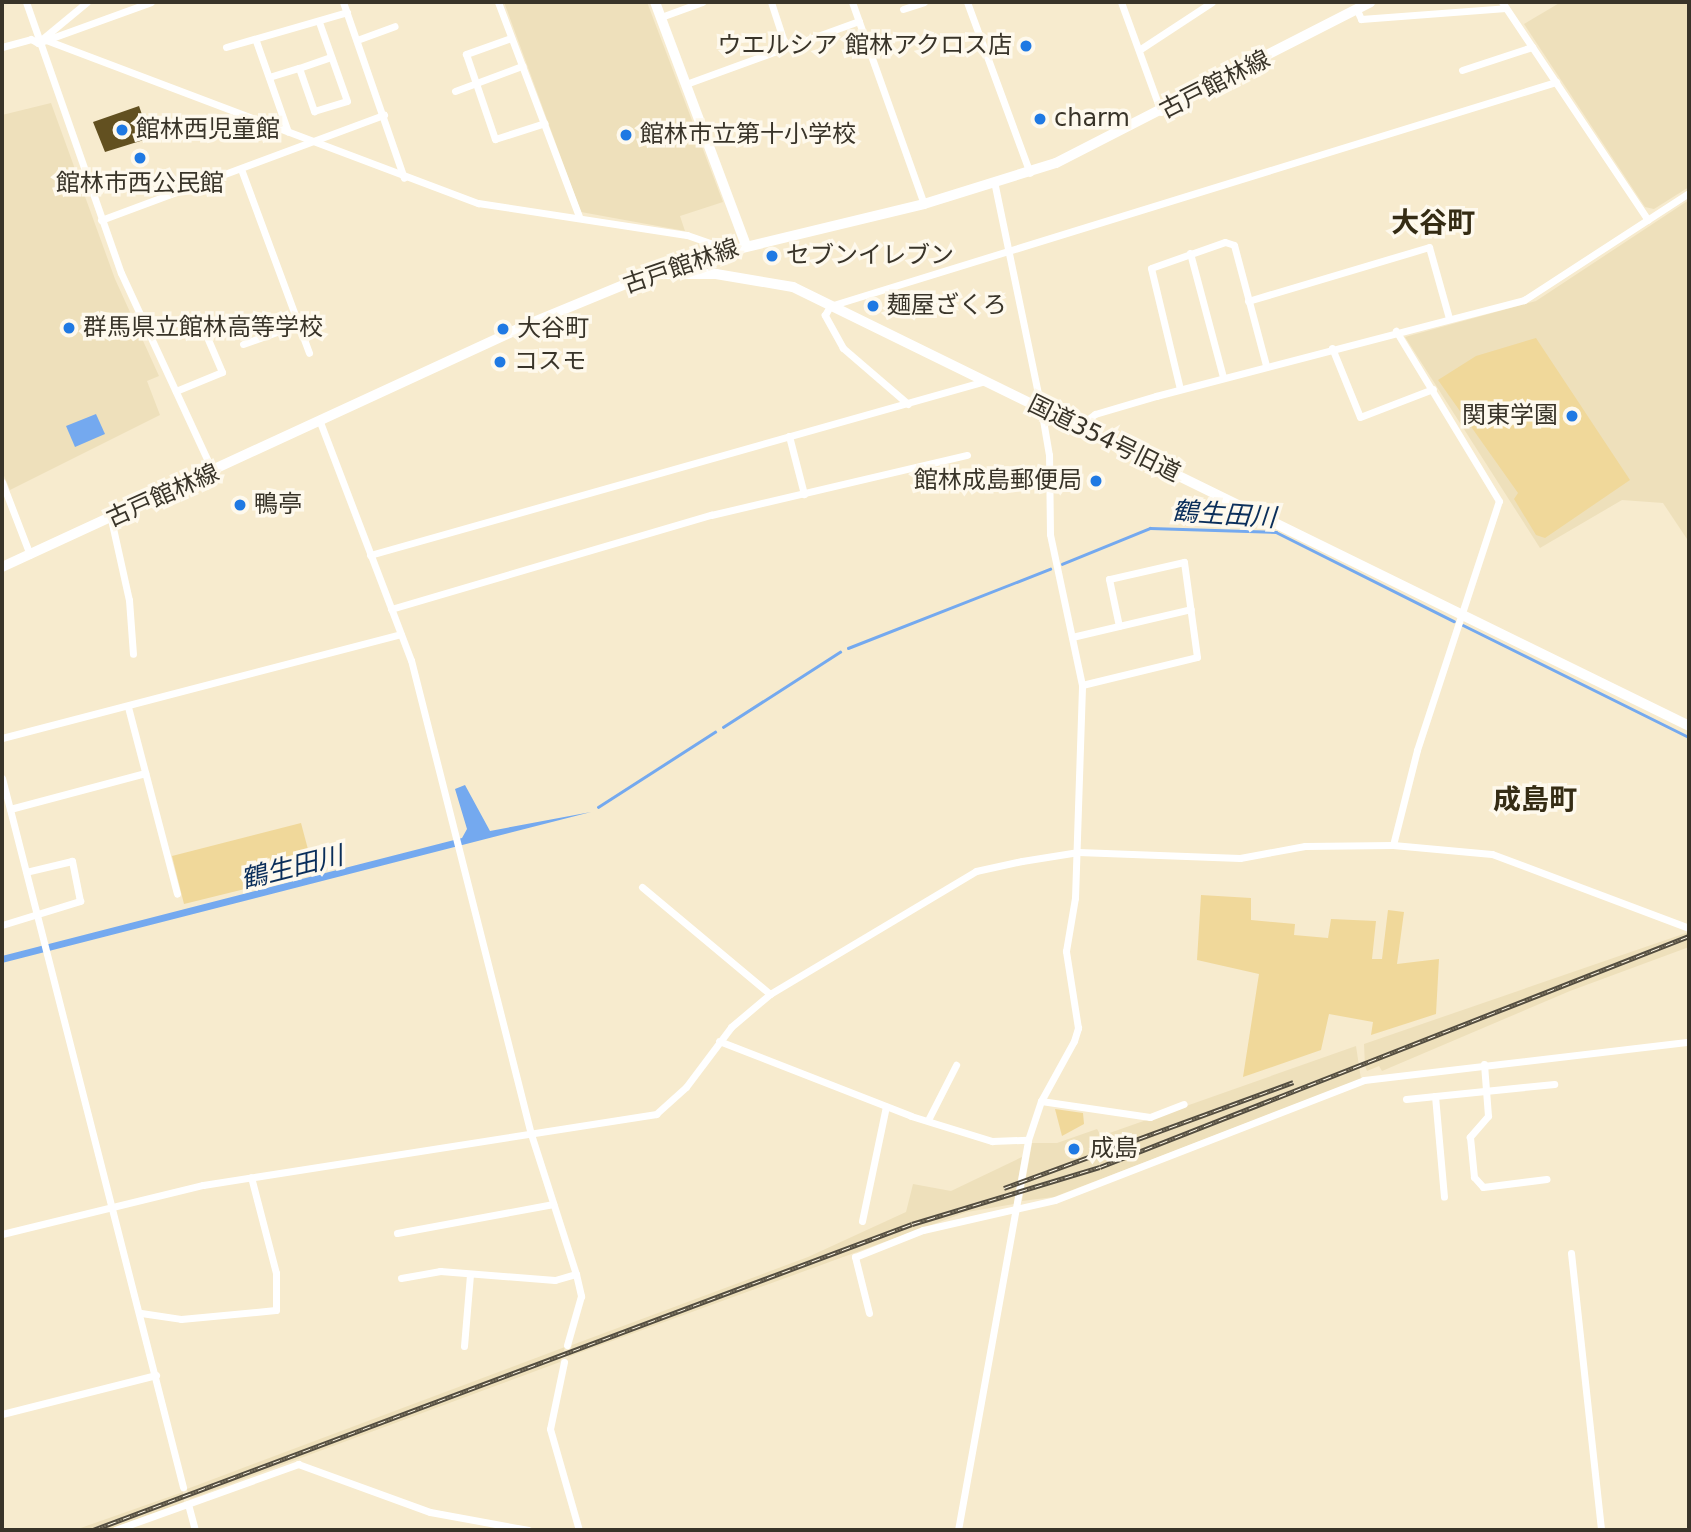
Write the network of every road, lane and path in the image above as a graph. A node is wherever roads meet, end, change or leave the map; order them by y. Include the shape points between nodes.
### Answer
1 (26, 2) edge
2 (87, 2) edge
3 (151, 2) edge
4 (343, 2) edge
5 (498, 2) edge
6 (655, 2) edge
7 (702, 2) edge
8 (771, 2) edge
9 (852, 2) edge
10 (924, 2) edge
11 (967, 2) edge
12 (1121, 2) edge
13 (1212, 2) edge
14 (1370, 2) edge
15 (1504, 5) edge
16 (903, 9) dead end
17 (1357, 10) junction
18 (347, 12) junction
19 (661, 17) junction
20 (859, 21) junction
21 (319, 22) junction
22 (395, 26) dead end
23 (511, 38) junction
24 (357, 40) junction
25 (42, 41) junction
26 (256, 41) junction
27 (2, 47) edge
28 (226, 47) dead end
29 (1532, 47) junction
30 (786, 48) junction
31 (1139, 50) junction
32 (331, 57) junction
33 (522, 66) junction
34 (299, 68) junction
35 (1462, 70) dead end
36 (269, 77) junction
37 (1556, 82) junction
38 (477, 83) junction
39 (686, 84) junction
40 (455, 91) dead end
41 (1161, 113) junction
42 (384, 115) junction
43 (545, 123) junction
44 (288, 132) junction
45 (312, 141) junction
46 (241, 169) junction
47 (1030, 173) junction
48 (404, 178) junction
49 (995, 185) junction
50 (1689, 193) edge
51 (925, 204) junction
52 (579, 216) junction
53 (101, 220) junction
54 (1648, 220) junction
55 (746, 244) junction
56 (727, 249) junction
57 (1008, 249) junction
58 (1190, 253) junction
59 (656, 274) junction
60 (1248, 301) junction
61 (830, 306) junction
62 (1449, 318) junction
63 (299, 324) junction
64 (1396, 331) junction
65 (148, 332) junction
66 (243, 344) dead end
67 (1332, 348) junction
68 (309, 353) dead end
69 (1266, 365) junction
70 (1223, 377) junction
71 (985, 380) junction
72 (1180, 389) junction
73 (1433, 389) junction
74 (176, 391) junction
75 (908, 404) junction
76 (1041, 408) junction
77 (320, 422) junction
78 (1079, 426) junction
79 (789, 436) junction
80 (967, 455) dead end
81 (214, 472) junction
82 (2, 482) edge
83 (804, 494) junction
84 (111, 519) junction
85 (30, 555) junction
86 (370, 555) junction
87 (2, 566) edge
88 (391, 609) junction
89 (1191, 609) junction
90 (1462, 615) junction
91 (1119, 626) junction
92 (401, 634) junction
93 (1072, 636) junction
94 (133, 654) dead end
95 (1082, 685) junction
96 (128, 707) junction
97 (1689, 726) edge
98 (2, 738) edge
99 (145, 773) junction
100 (2, 778) edge
101 (10, 809) junction
102 (1393, 845) junction
103 (1077, 852) junction
104 (26, 872) junction
105 (642, 887) dead end
106 (177, 894) dead end
107 (37, 916) junction
108 (2, 925) edge
109 (1689, 928) edge
110 (770, 994) junction
111 (719, 1041) junction
112 (1689, 1042) edge
113 (1484, 1064) junction
114 (956, 1065) dead end
115 (1554, 1084) dead end
116 (1486, 1091) junction
117 (1435, 1096) junction
118 (1406, 1099) dead end
119 (1041, 1101) junction
120 (1184, 1104) dead end
121 (886, 1107) junction
122 (928, 1120) junction
123 (531, 1134) junction
124 (1028, 1140) junction
125 (251, 1177) junction
126 (1546, 1179) dead end
127 (1444, 1197) dead end
128 (113, 1205) junction
129 (553, 1205) junction
130 (1017, 1208) junction
131 (862, 1221) dead end
132 (397, 1233) dead end
133 (2, 1234) edge
134 (1571, 1252) dead end
135 (470, 1274) junction
136 (576, 1274) junction
137 (401, 1278) dead end
138 (141, 1313) junction
139 (869, 1313) dead end
140 (567, 1345) dead end
141 (464, 1346) dead end
142 (564, 1362) dead end
143 (156, 1375) junction
144 (2, 1414) edge
145 (183, 1487) dead end
146 (188, 1504) junction
147 (116, 1530) edge
148 (194, 1530) edge
149 (528, 1530) edge
150 (579, 1530) edge
151 (958, 1530) edge
152 (1601, 1530) edge

1 - 25 street
2 - 25 street
3 - 25 street
4 - 18 street
5 - 23 street
6 - 19 main road
7 - 19 street
8 - 30 street
9 - 20 street
10 - 16 street
11 - 47 street
12 - 31 street
13 - 31 street
14 - 17 main road, 古戸館林線
15 - 17 street via 1361,19
15 - 29 street
17 - 41 main road, 古戸館林線
18 - 21 street
18 - 24 street
19 - 39 main road
20 - 30 street
20 - 51 street
21 - 26 street
21 - 32 street
22 - 24 street
23 - 33 street
23 - 38 street via 466,54
24 - 42 street
25 - 27 street via 31,39
25 - 44 street
25 - 53 street
26 - 28 street
26 - 36 street
29 - 35 street
29 - 37 street
30 - 39 street
31 - 41 street
32 - 34 street
32 - 34 street via 346,101 314,111
33 - 38 street
33 - 43 street
34 - 36 street
36 - 44 street
37 - 54 street
37 - 57 street
38 - 40 street
38 - 43 street via 495,139
39 - 55 main road
41 - 47 main road, 古戸館林線
42 - 45 street
42 - 48 street
43 - 52 street
44 - 45 street
45 - 46 street
45 - 48 street
46 - 53 street
46 - 63 street
47 - 49 main road, 古戸館林線
48 - 52 street via 478,203
49 - 51 main road, 古戸館林線
49 - 57 street
50 - 54 street
51 - 55 main road, 古戸館林線
52 - 56 street via 687,235
53 - 65 street
54 - 62 street via 1524,300
55 - 56 main road, 古戸館林線
56 - 59 main road, 古戸館林線
57 - 61 street
57 - 76 street
58 - 60 street via 1234,245
58 - 70 street
58 - 72 street via 1154,264 1150,274
59 - 61 main road, 国道354号旧道 via 752,278 793,287
59 - 77 main road, 古戸館林線 via 531,323
60 - 62 street via 1429,247
60 - 69 street
61 - 71 main road, 国道354号旧道
61 - 75 street via 825,315 843,348
62 - 64 street
63 - 66 street
63 - 68 street
64 - 67 street
64 - 73 street
65 - 74 street
65 - 74 street via 198,316 222,372
67 - 69 street
67 - 73 street via 1360,417
69 - 70 street
70 - 72 street
71 - 75 street
71 - 76 main road, 国道354号旧道
72 - 78 street via 1095,414
73 - 90 street via 1498,493
74 - 81 street
75 - 79 street
76 - 78 main road, 国道354号旧道
76 - 93 street via 1049,455 1050,534
77 - 81 main road, 古戸館林線
77 - 86 street
78 - 90 main road, 国道354号旧道
79 - 83 street
79 - 86 street
80 - 83 street
81 - 84 main road, 古戸館林線
82 - 85 street
83 - 88 street via 711,515
84 - 85 main road, 古戸館林線
84 - 94 street via 130,600
85 - 87 main road, 古戸館林線
86 - 88 street
88 - 92 street
89 - 91 street
89 - 91 street via 1184,562 1109,579
89 - 95 street via 1197,657
90 - 97 main road, 国道354号旧道
90 - 102 street
91 - 93 street
92 - 96 street
92 - 123 street
93 - 95 street
95 - 103 street
96 - 98 street
96 - 99 street
99 - 101 street
99 - 106 street
100 - 101 street
101 - 104 street
102 - 103 street via 1305,846 1240,858
102 - 109 street via 1517,860
103 - 110 street via 976,871
103 - 119 street via 1066,951 1078,1028
104 - 107 street
104 - 107 street via 72,860 80,901
105 - 110 street
107 - 108 street
107 - 128 street
110 - 111 street
111 - 121 street
111 - 123 street via 686,1087 656,1114
112 - 113 street
113 - 116 street
113 - 130 street via 1366,1080 1121,1176
114 - 122 street
115 - 116 street
116 - 117 street
116 - 126 street via 1488,1116 1470,1137 1474,1177 1483,1187
117 - 118 street
117 - 127 street
119 - 120 street via 1150,1117
119 - 124 street
121 - 122 street
121 - 131 street
122 - 124 street via 992,1141
123 - 125 street
123 - 129 street
124 - 130 street
125 - 128 street
125 - 138 street via 276,1273 276,1310 181,1319
128 - 133 street
128 - 138 street
129 - 132 street
129 - 136 street
130 - 139 street via 923,1230 855,1258
130 - 151 street
134 - 152 street
135 - 136 street via 555,1280
135 - 137 street via 440,1271
135 - 141 street
136 - 140 street via 581,1296
138 - 143 street
142 - 150 street via 550,1429
143 - 144 street
143 - 145 street
146 - 147 street
146 - 148 street
146 - 149 street via 298,1464 430,1511

